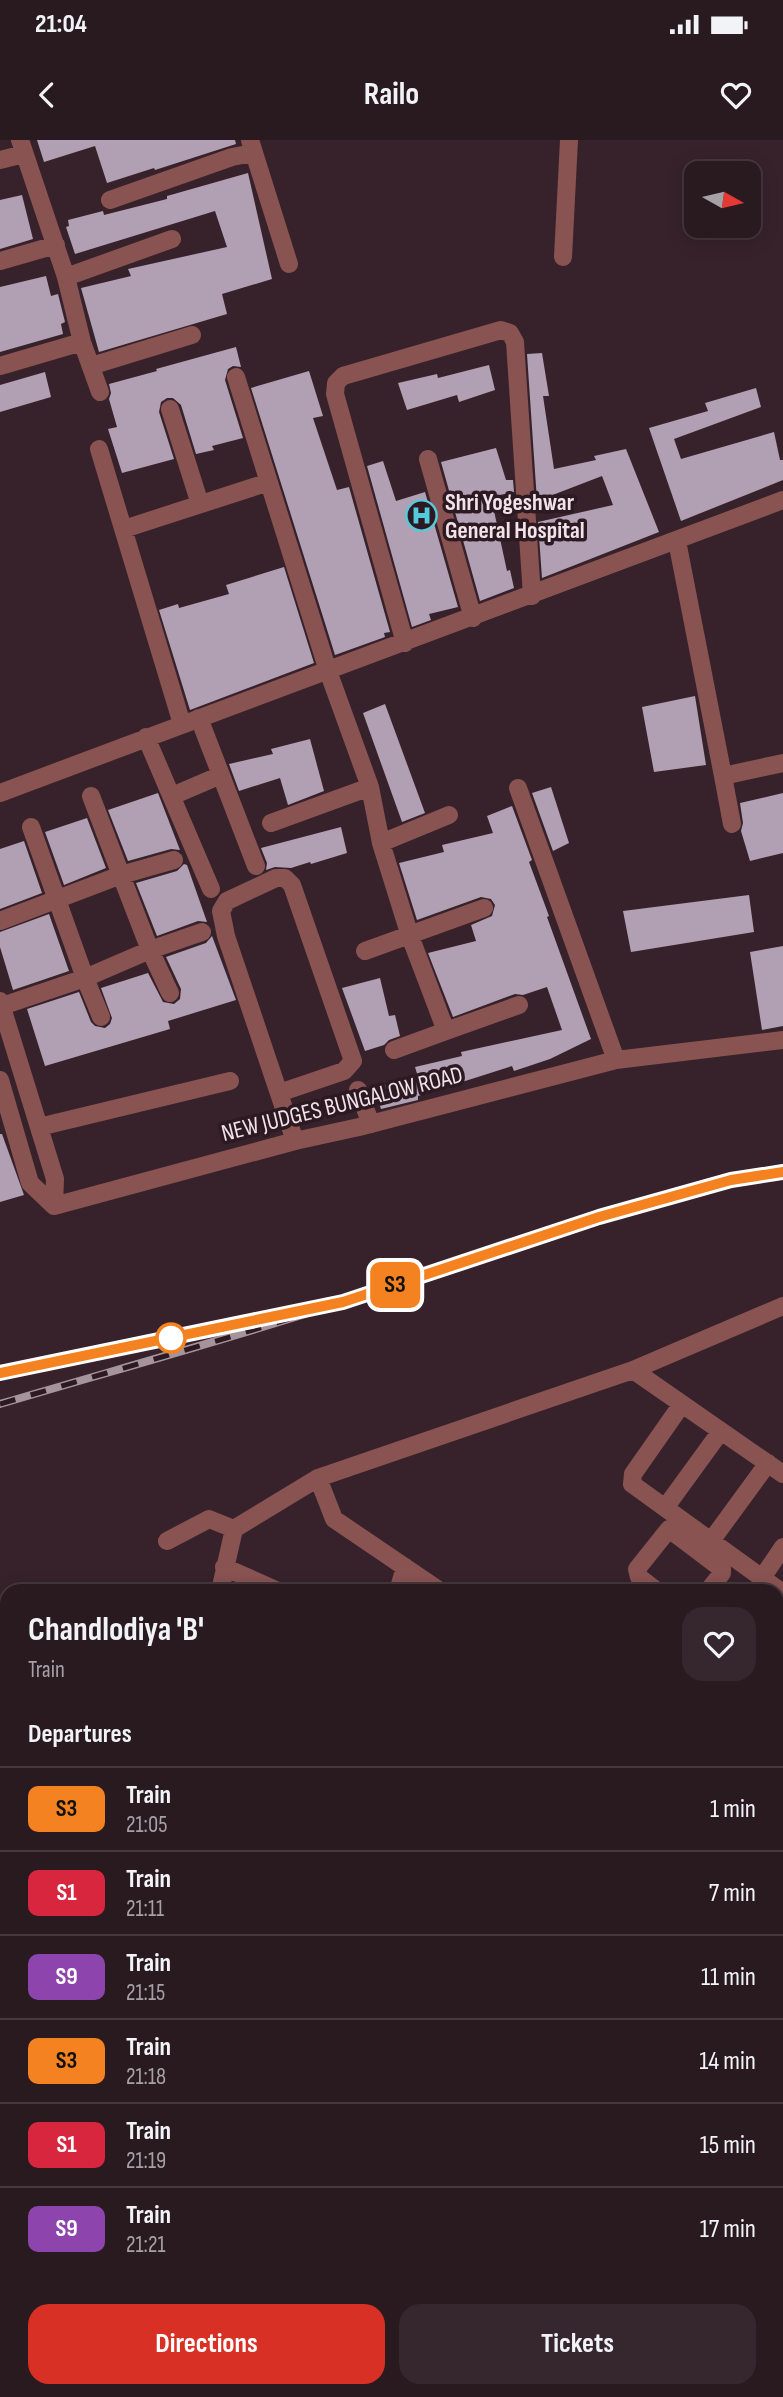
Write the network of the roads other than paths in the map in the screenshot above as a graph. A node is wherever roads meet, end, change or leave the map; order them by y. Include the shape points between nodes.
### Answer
1 (569, 140) edge
2 (251, 146) edge
3 (22, 147) edge
4 (0, 160) edge
5 (110, 200) dead end
6 (172, 239) dead end
7 (56, 245) junction
8 (563, 257) dead end
9 (0, 261) edge
10 (289, 264) dead end
11 (66, 277) junction
12 (192, 335) dead end
13 (82, 342) junction
14 (0, 366) edge
15 (91, 366) junction
16 (236, 377) dead end
17 (100, 391) dead end
18 (170, 409) dead end
19 (99, 449) dead end
20 (428, 459) dead end
21 (269, 482) junction
22 (783, 500) edge
23 (200, 505) junction
24 (124, 529) junction
25 (677, 541) junction
26 (532, 596) junction
27 (473, 618) junction
28 (405, 643) junction
29 (328, 671) junction
30 (190, 721) junction
31 (146, 737) junction
32 (783, 762) edge
33 (221, 775) junction
34 (723, 776) junction
35 (370, 787) junction
36 (518, 788) dead end
37 (0, 793) edge
38 (91, 796) dead end
39 (172, 796) junction
40 (449, 815) dead end
41 (271, 823) dead end
42 (732, 824) dead end
43 (31, 827) dead end
44 (381, 843) junction
45 (174, 860) dead end
46 (256, 866) dead end
47 (121, 875) junction
48 (211, 889) dead end
49 (59, 899) junction
50 (484, 908) dead end
51 (0, 921) edge
52 (202, 932) dead end
53 (410, 936) junction
54 (150, 950) junction
55 (365, 951) dead end
56 (85, 978) junction
57 (170, 993) dead end
58 (1, 1004) edge
59 (519, 1005) dead end
60 (101, 1017) dead end
61 (446, 1031) junction
62 (783, 1040) edge
63 (394, 1050) dead end
64 (616, 1060) junction
65 (0, 1080) edge
66 (230, 1081) dead end
67 (358, 1090) dead end
68 (279, 1093) junction
69 (371, 1124) junction
70 (39, 1127) junction
71 (295, 1141) junction
72 (54, 1206) junction
73 (783, 1306) edge
74 (633, 1370) junction
75 (682, 1404) junction
76 (721, 1431) junction
77 (776, 1469) edge
78 (318, 1478) junction
79 (665, 1508) junction
80 (234, 1529) junction
81 (167, 1541) dead end
82 (711, 1541) junction
83 (783, 1547) edge
84 (224, 1567) junction
85 (405, 1567) junction
86 (762, 1578) junction
87 (221, 1584) edge
88 (262, 1584) edge
89 (400, 1584) edge
90 (430, 1584) edge
91 (648, 1584) edge
92 (713, 1584) edge
93 (770, 1584) edge

1 - 8 street
2 - 5 street
2 - 10 street
3 - 4 street
3 - 7 street
6 - 11 street
7 - 9 street
7 - 11 street
11 - 13 street
12 - 15 street
13 - 14 street
13 - 15 street
15 - 17 street
16 - 21 street
18 - 23 street
19 - 24 street
20 - 27 street
21 - 23 street
21 - 29 street
22 - 25 street
23 - 24 street
24 - 30 street
25 - 26 street
25 - 34 street
26 - 27 street
26 - 28 street via 515,342 510,334 501,330 344,376 335,394
27 - 28 street
28 - 29 street
29 - 30 street
29 - 35 street
30 - 31 street
30 - 33 street
31 - 37 street
31 - 39 street
32 - 34 street
33 - 39 street
33 - 46 street
34 - 42 street
35 - 41 street
35 - 44 street
36 - 64 street
38 - 47 street
39 - 48 street
40 - 44 street
43 - 49 street
44 - 53 street
45 - 47 street
47 - 49 street
47 - 54 street
49 - 51 street
49 - 56 street
50 - 53 street
52 - 54 street
53 - 55 street
53 - 61 street
54 - 56 street
54 - 57 street
56 - 58 street
56 - 60 street
58 - 70 street
59 - 61 street
61 - 63 street
62 - 64 street, NEW JUDGES BUNGALOW ROAD
64 - 69 street, NEW JUDGES BUNGALOW ROAD
65 - 72 street via 30,1182
66 - 70 street
67 - 69 street
68 - 68 street via 344,1071 353,1061 292,885 285,878 227,901 221,911
68 - 71 street
69 - 71 street, NEW JUDGES BUNGALOW ROAD
70 - 72 street via 55,1179
71 - 72 street, NEW JUDGES BUNGALOW ROAD
73 - 74 street
74 - 75 street
74 - 78 street
75 - 76 street
75 - 79 street via 631,1479
76 - 77 street
76 - 79 street
77 - 82 street
78 - 80 street
78 - 85 street via 334,1519
79 - 82 street
80 - 81 street via 209,1519
80 - 84 street
82 - 86 street
83 - 86 street
84 - 87 street
84 - 88 street
85 - 89 street
85 - 90 street
86 - 93 street
91 - 92 street via 637,1569 669,1528 722,1569

